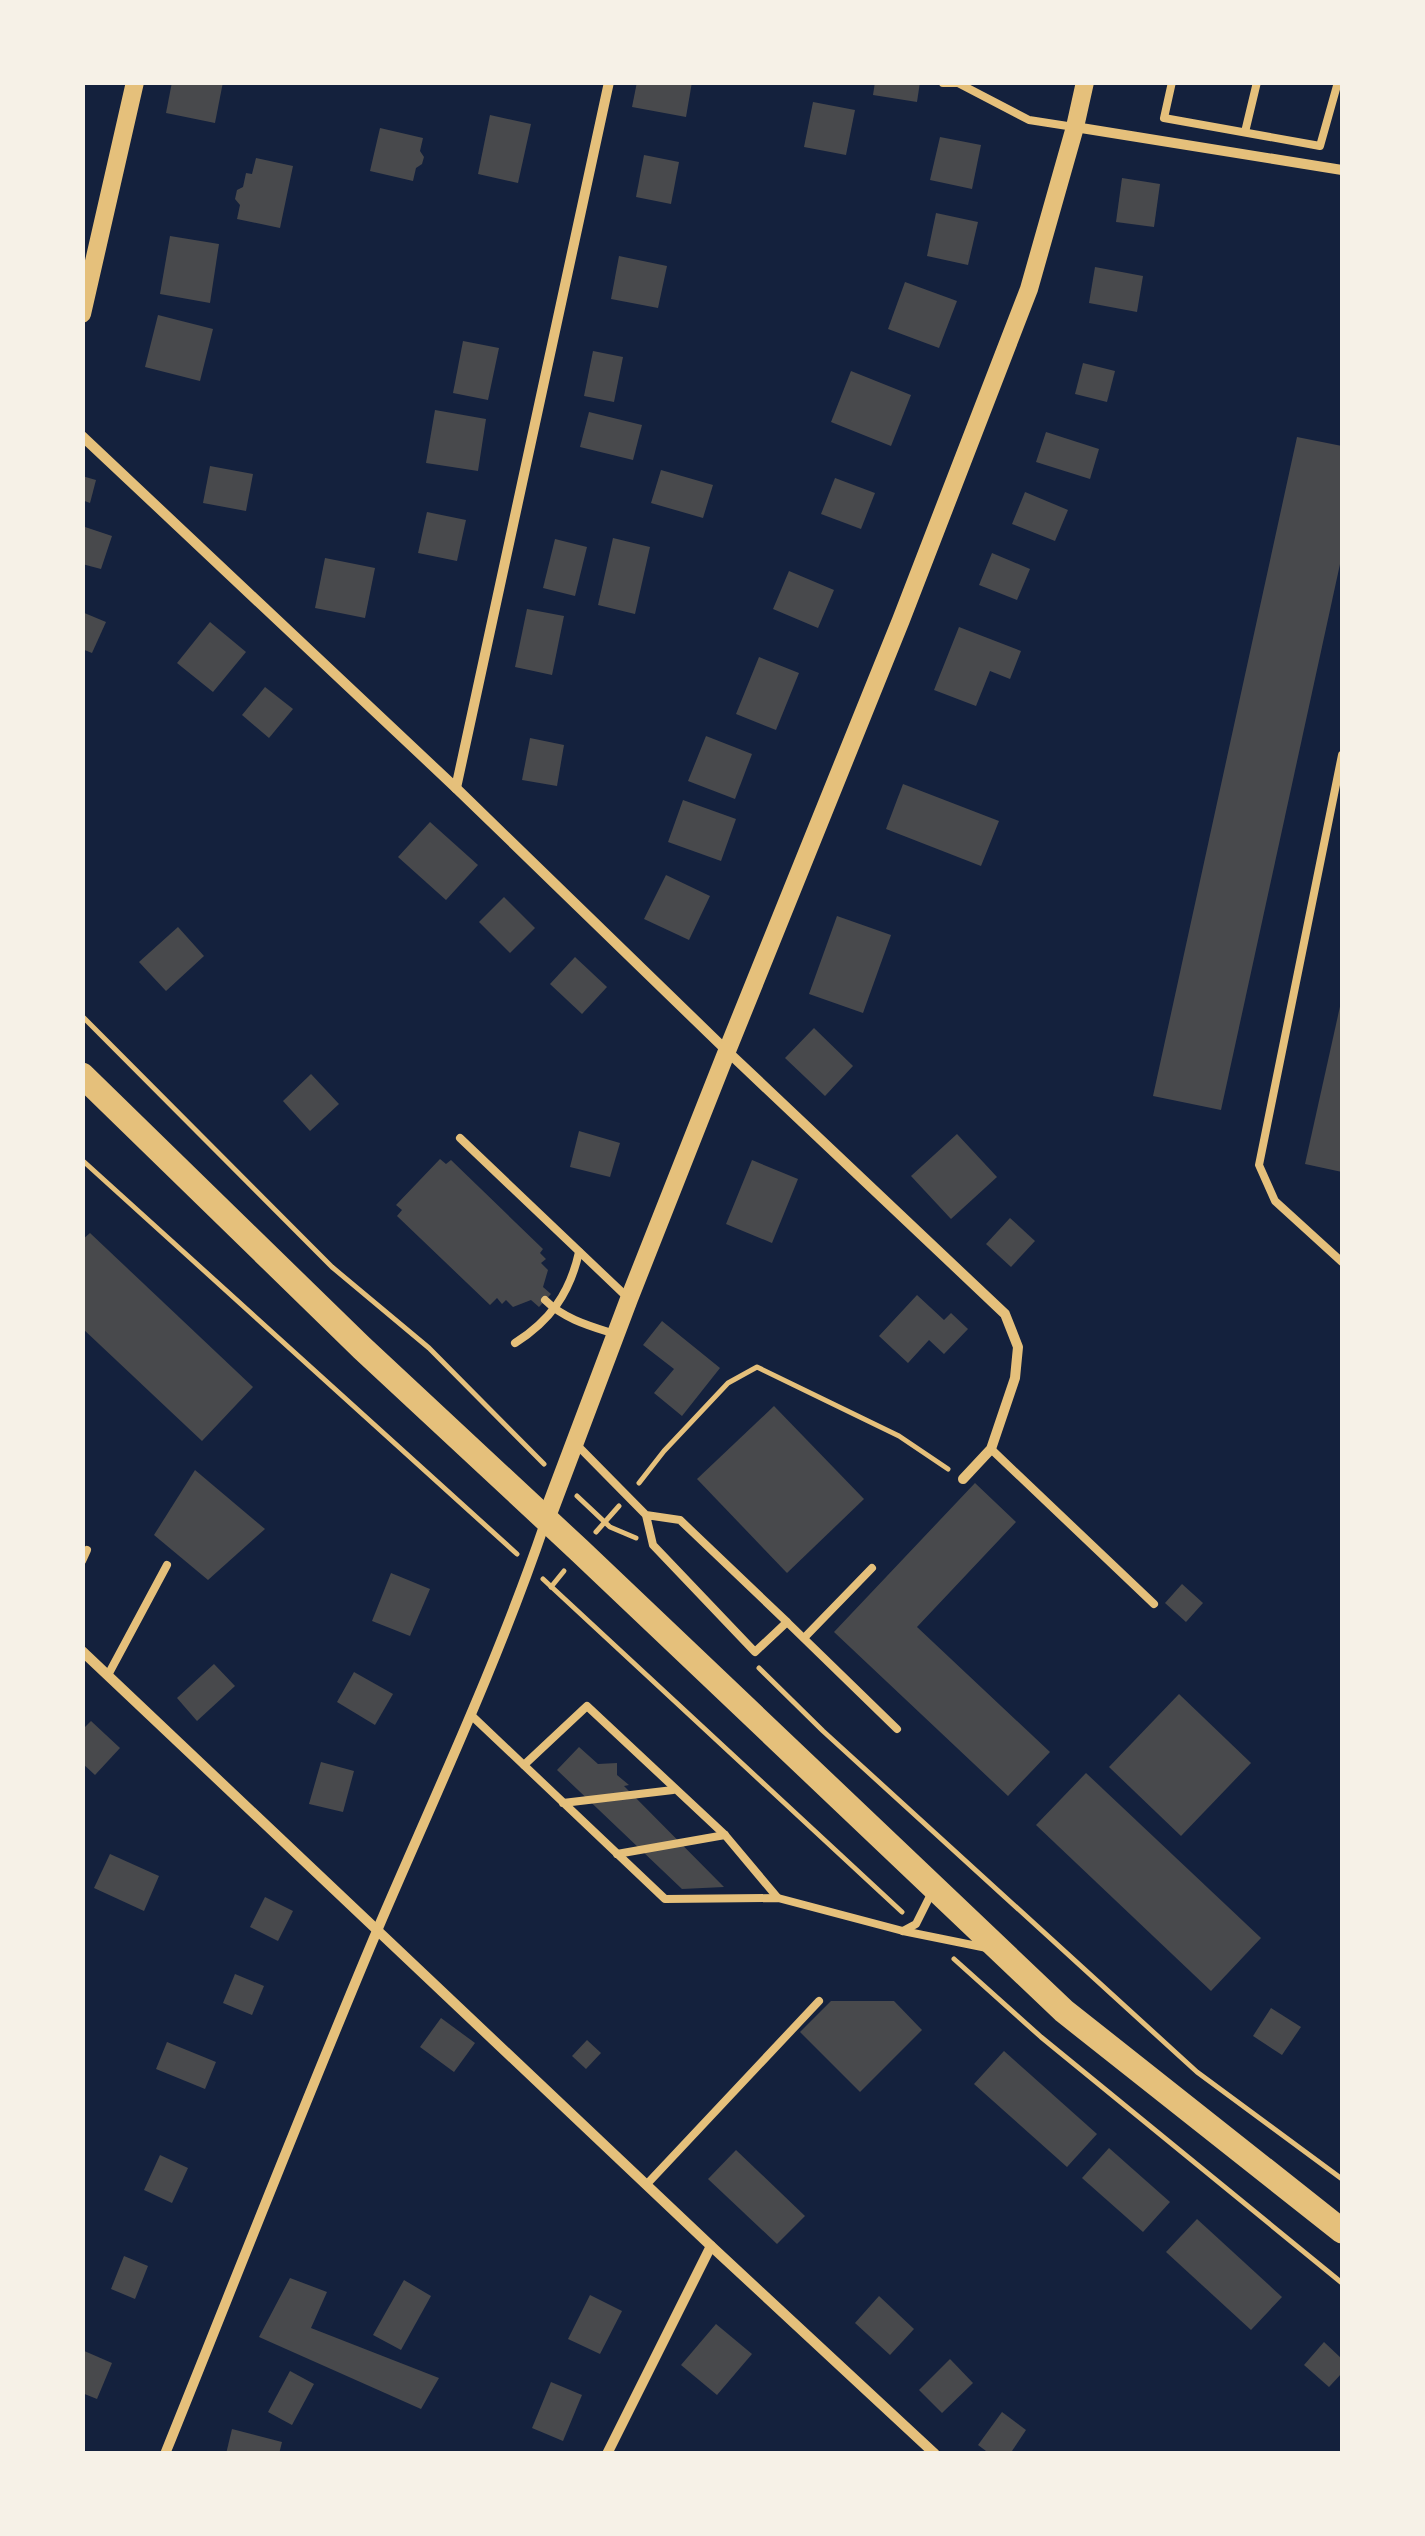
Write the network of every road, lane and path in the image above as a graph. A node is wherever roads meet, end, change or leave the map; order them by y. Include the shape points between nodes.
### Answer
1 (135, 82) edge
2 (609, 82) edge
3 (1085, 82) edge
4 (1172, 82) edge
5 (1257, 82) edge
6 (1338, 82) edge
7 (943, 83) edge
8 (1075, 127) junction
9 (1245, 132) junction
10 (1342, 170) edge
11 (82, 314) edge
12 (82, 436) edge
13 (1342, 755) edge
14 (456, 788) junction
15 (82, 1016) edge
16 (727, 1051) junction
17 (82, 1076) edge
18 (460, 1138) dead end
19 (82, 1160) edge
20 (579, 1252) junction
21 (1342, 1262) edge
22 (629, 1299) junction
23 (544, 1300) dead end
24 (554, 1310) junction
25 (615, 1334) junction
26 (514, 1343) dead end
27 (574, 1442) junction
28 (991, 1449) junction
29 (963, 1479) joint
30 (560, 1480) junction
31 (628, 1496) junction
32 (646, 1514) junction
33 (546, 1519) junction
34 (653, 1545) junction
35 (86, 1550) dead end
36 (82, 1561) edge
37 (167, 1565) dead end
38 (530, 1566) junction
39 (872, 1568) dead end
40 (1154, 1604) dead end
41 (787, 1622) junction
42 (804, 1638) junction
43 (82, 1651) edge
44 (755, 1652) junction
45 (108, 1675) junction
46 (471, 1715) junction
47 (897, 1729) dead end
48 (524, 1765) junction
49 (674, 1790) junction
50 (563, 1803) junction
51 (725, 1835) junction
52 (617, 1854) junction
53 (934, 1888) junction
54 (778, 1898) junction
55 (916, 1924) junction
56 (378, 1929) junction
57 (903, 1931) junction
58 (929, 1936) junction
59 (999, 1951) junction
60 (819, 2001) dead end
61 (1342, 2179) edge
62 (647, 2184) junction
63 (1342, 2231) edge
64 (711, 2246) junction
65 (1342, 2283) edge
66 (165, 2454) edge
67 (607, 2454) edge
68 (936, 2454) edge

1 - 11 street
2 - 14 street
3 - 8 street
4 - 9 lane via 1164,118
5 - 9 lane
6 - 9 lane via 1320,146
7 - 8 lane via 958,83 1029,120
8 - 10 street
8 - 16 street via 1029,289
12 - 14 street
13 - 21 lane via 1259,1165 1276,1201
14 - 16 street
15 - 30 path via 332,1267 429,1348
16 - 22 street
16 - 28 street via 1005,1314 1018,1347 1015,1378
17 - 33 main road
18 - 20 lane
19 - 38 path
20 - 22 lane
20 - 24 lane
22 - 25 street
23 - 24 lane
24 - 25 lane
24 - 26 lane
25 - 27 street
27 - 30 street
27 - 31 lane
28 - 29 street
28 - 40 lane
29 - 31 path via 899,1436 757,1367 728,1384
30 - 33 street
30 - 34 path via 610,1526
31 - 32 lane
32 - 34 lane
32 - 41 lane via 680,1520
33 - 38 street
33 - 53 main road
34 - 44 lane
35 - 36 lane
37 - 45 lane
38 - 46 street
38 - 55 path
39 - 42 lane
41 - 42 lane
41 - 44 lane
42 - 47 lane
43 - 45 street
44 - 61 path via 752,1661 823,1731 1196,2072
45 - 56 street
46 - 48 lane
46 - 56 street
48 - 49 lane via 586,1706
48 - 50 lane
49 - 50 lane
49 - 51 lane
50 - 52 lane
51 - 52 lane
51 - 54 lane
52 - 54 lane via 665,1900
53 - 55 lane
53 - 59 main road
54 - 57 lane
55 - 57 lane
56 - 62 street
56 - 66 street
57 - 58 lane
58 - 59 lane
58 - 65 path via 1041,2037
59 - 63 main road
60 - 62 lane
62 - 64 street
64 - 67 street
64 - 68 street

